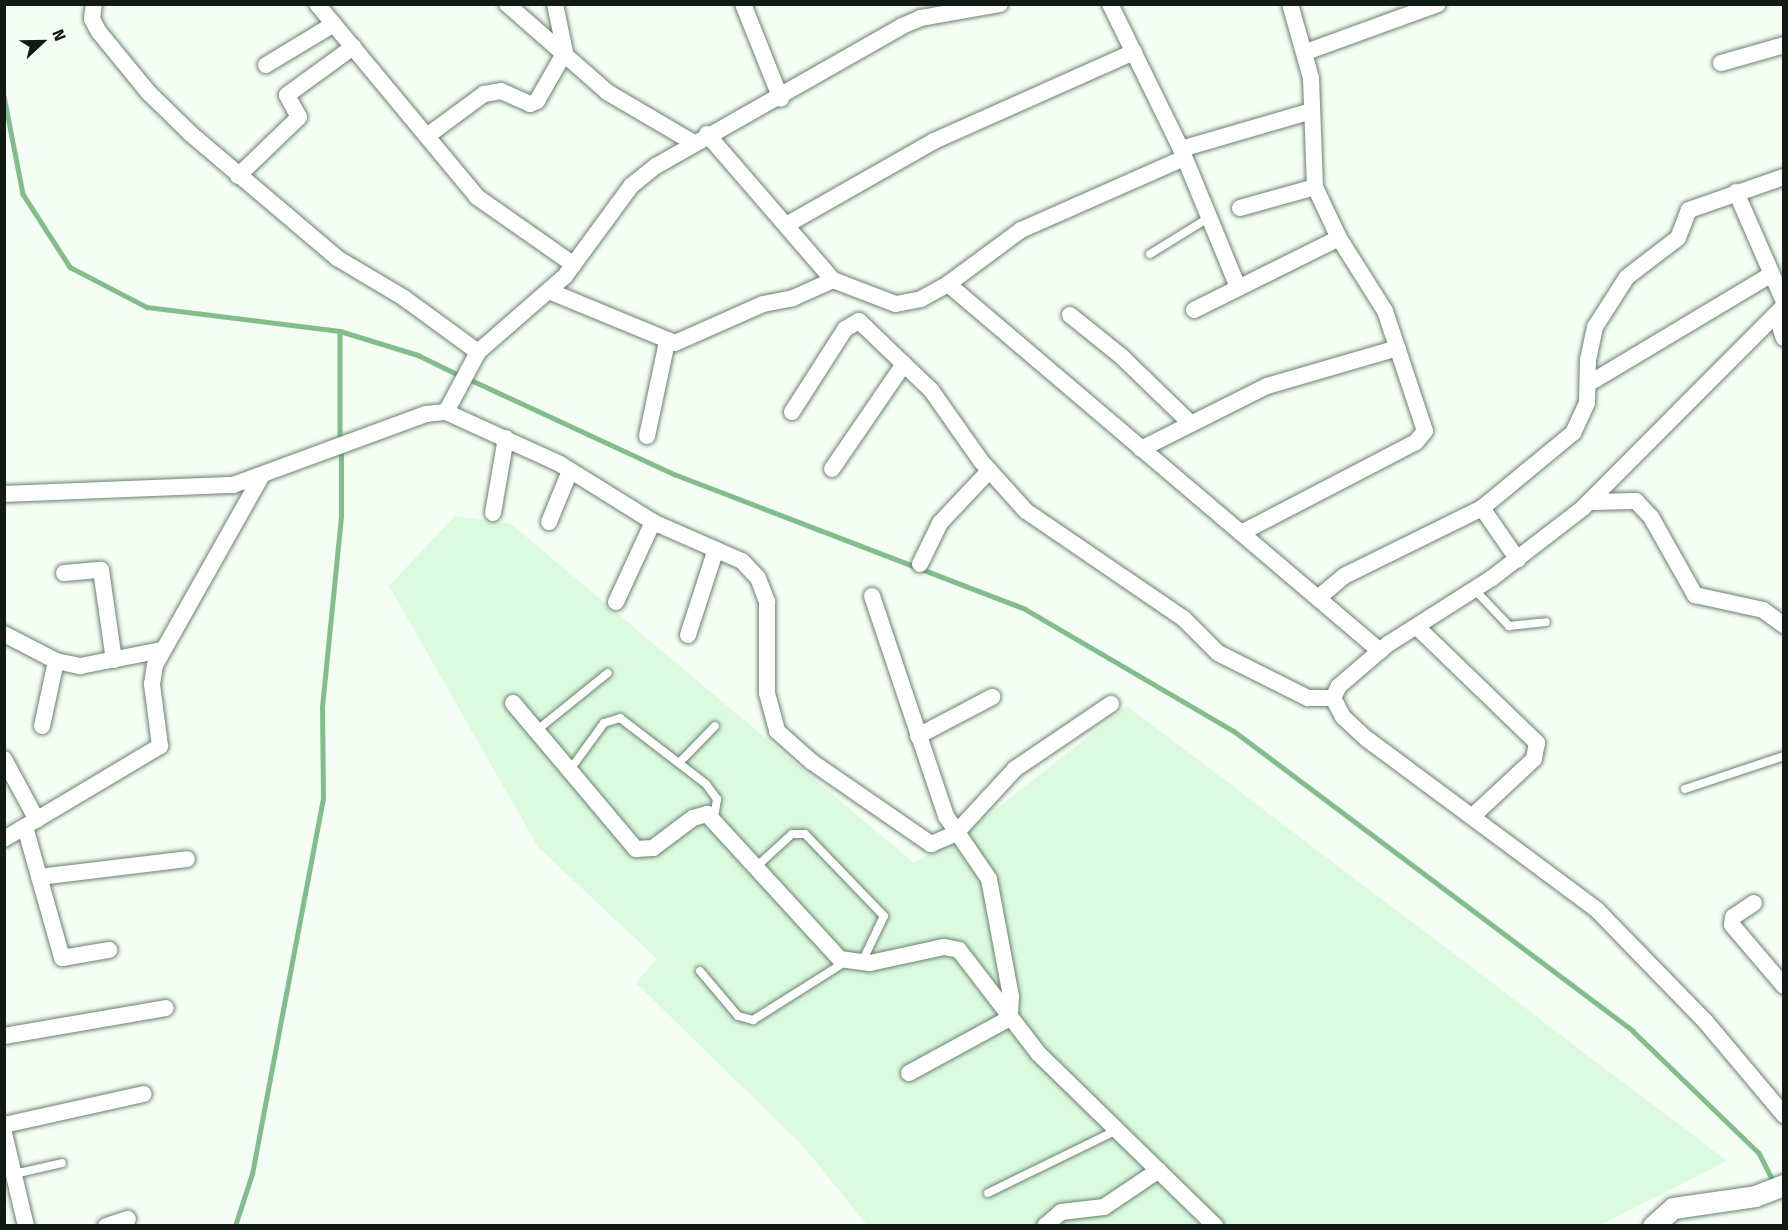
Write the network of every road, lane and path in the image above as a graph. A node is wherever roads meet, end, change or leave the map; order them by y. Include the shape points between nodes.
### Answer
1 (94, 4) edge
2 (317, 4) edge
3 (507, 4) edge
4 (555, 4) edge
5 (743, 4) edge
6 (1000, 4) edge
7 (1110, 4) edge
8 (1290, 4) edge
9 (1438, 4) edge
10 (1400, 11) edge
11 (334, 24) junction
12 (1784, 45) edge
13 (353, 47) junction
14 (565, 52) junction
15 (1134, 52) junction
16 (1306, 52) junction
17 (1721, 63) dead end
18 (266, 65) dead end
19 (781, 99) junction
20 (1312, 111) junction
21 (427, 136) junction
22 (700, 139) junction
23 (1182, 153) junction
24 (238, 176) junction
25 (1784, 177) edge
26 (1315, 187) junction
27 (1736, 192) junction
28 (1239, 208) dead end
29 (1210, 217) junction
30 (788, 224) junction
31 (1339, 238) junction
32 (1150, 254) dead end
33 (574, 265) junction
34 (1772, 274) junction
35 (833, 280) junction
36 (948, 284) junction
37 (1238, 287) junction
38 (549, 291) junction
39 (1781, 307) edge
40 (1194, 309) dead end
41 (1070, 315) dead end
42 (1784, 339) edge
43 (667, 342) junction
44 (1398, 348) junction
45 (478, 352) junction
46 (904, 364) junction
47 (1588, 384) junction
48 (446, 412) junction
49 (792, 412) dead end
50 (1190, 423) junction
51 (647, 436) dead end
52 (506, 438) junction
53 (1141, 449) junction
54 (832, 469) dead end
55 (570, 471) junction
56 (989, 471) junction
57 (261, 477) junction
58 (4, 494) edge
59 (1590, 502) junction
60 (1482, 508) junction
61 (493, 513) dead end
62 (549, 522) dead end
63 (653, 522) junction
64 (1241, 533) junction
65 (716, 549) junction
66 (1518, 560) junction
67 (920, 564) dead end
68 (64, 573) dead end
69 (1474, 590) junction
70 (872, 596) dead end
71 (1318, 598) junction
72 (616, 602) dead end
73 (1546, 622) dead end
74 (1784, 625) edge
75 (1417, 627) junction
76 (4, 634) edge
77 (688, 635) dead end
78 (162, 650) junction
79 (1380, 651) junction
80 (114, 660) junction
81 (56, 661) junction
82 (608, 673) dead end
83 (992, 697) dead end
84 (1334, 698) junction
85 (513, 703) dead end
86 (1111, 704) dead end
87 (42, 726) dead end
88 (715, 726) dead end
89 (536, 731) junction
90 (918, 736) junction
91 (1784, 756) edge
92 (4, 759) edge
93 (680, 762) junction
94 (569, 771) junction
95 (1685, 789) dead end
96 (1474, 815) junction
97 (714, 818) junction
98 (31, 823) junction
99 (955, 834) junction
100 (4, 839) edge
101 (187, 860) dead end
102 (756, 867) junction
103 (39, 877) junction
104 (1754, 903) dead end
105 (109, 950) dead end
106 (853, 962) junction
107 (700, 971) dead end
108 (1784, 986) edge
109 (166, 1008) dead end
110 (1010, 1018) junction
111 (4, 1036) edge
112 (909, 1073) dead end
113 (144, 1094) dead end
114 (1784, 1115) edge
115 (4, 1125) edge
116 (1115, 1131) junction
117 (4, 1133) edge
118 (62, 1163) dead end
119 (1159, 1170) junction
120 (14, 1174) junction
121 (1784, 1185) edge
122 (988, 1193) dead end
123 (128, 1219) dead end
124 (26, 1226) edge
125 (106, 1226) edge
126 (1045, 1226) edge
127 (1215, 1226) edge
128 (1653, 1226) edge

1 - 24 street via 92,19 99,32 149,93
2 - 11 street
3 - 14 street
4 - 14 street
5 - 19 street
6 - 19 street via 912,22
7 - 15 street
8 - 16 street
9 - 10 street
10 - 16 street
11 - 13 street
11 - 18 street
12 - 17 street
13 - 21 street
13 - 24 street via 287,96 299,117
14 - 21 street via 537,101 525,102 501,91 484,94
14 - 22 street via 607,92
15 - 23 street
15 - 30 street via 934,141
16 - 20 street
19 - 22 street
20 - 23 street
20 - 26 street
21 - 33 street via 494,213
22 - 30 street
22 - 33 street via 631,186
23 - 29 street
23 - 36 street via 1021,230
24 - 45 street via 338,258 404,298
25 - 27 street
26 - 28 street
26 - 31 street
27 - 34 street
27 - 47 street via 1689,210 1678,238 1623,282 1595,327
29 - 32 lane
29 - 37 street
30 - 35 street
31 - 37 street
31 - 44 street via 1379,300
33 - 38 street
34 - 39 street
34 - 47 street
35 - 36 street via 896,304 921,299
35 - 43 street via 804,294 763,303 681,341
36 - 53 street
37 - 40 street
38 - 43 street
38 - 45 street
39 - 42 street
39 - 59 street
41 - 50 street via 1122,357
43 - 51 street
44 - 50 street via 1267,386
44 - 64 street via 1425,428 1422,438
45 - 48 street
46 - 49 street via 866,325 854,320
46 - 54 street
46 - 56 street via 931,390
47 - 60 street via 1583,419 1573,433
48 - 52 street
48 - 57 street via 426,414 352,439
50 - 53 street
52 - 55 street
52 - 61 street
53 - 64 street
55 - 62 street
55 - 63 street
56 - 67 street via 940,523
56 - 84 street via 1026,511 1183,618 1218,653 1308,698
57 - 58 street via 233,485
57 - 78 street
59 - 66 street
59 - 74 street via 1624,499 1639,503 1695,595 1763,610
60 - 66 street
60 - 71 street via 1344,576
63 - 65 street
63 - 72 street
64 - 71 street
65 - 77 street
65 - 99 street via 742,561 765,594 767,693 777,731 812,762 929,843 940,843
66 - 69 street
68 - 80 street via 101,570
69 - 73 lane via 1509,626
69 - 75 street
70 - 90 street
71 - 79 street
75 - 79 street
75 - 96 street via 1537,743 1534,759
76 - 81 street
78 - 80 street
78 - 98 street via 152,684 162,734 160,746
79 - 84 street via 1339,686
80 - 81 street via 80,666
81 - 87 street
82 - 89 lane
83 - 90 street
84 - 96 street via 1343,717 1367,739
85 - 89 street
86 - 99 street via 1015,770
88 - 93 lane
89 - 94 street
90 - 99 street
91 - 95 lane
92 - 98 street
93 - 94 lane via 626,720 615,717 604,723
93 - 97 lane via 716,797
94 - 97 street via 636,849 653,848 700,814
96 - 114 street via 1566,884 1637,948
97 - 102 street
98 - 100 street
98 - 103 street
99 - 110 street via 989,879 1005,950
101 - 103 street
102 - 106 street via 825,948
102 - 106 lane via 792,834 805,834 884,916
103 - 105 street via 63,958
104 - 108 street via 1733,917 1732,925
106 - 107 lane via 753,1020 738,1016
106 - 110 street via 954,948
109 - 111 street
110 - 112 street
110 - 116 street via 1038,1053
113 - 115 street
116 - 119 street
116 - 122 lane
117 - 120 street
118 - 120 lane
119 - 126 street via 1104,1207 1061,1212
119 - 127 street
120 - 124 street
121 - 128 street via 1755,1196 1672,1208
123 - 125 street

